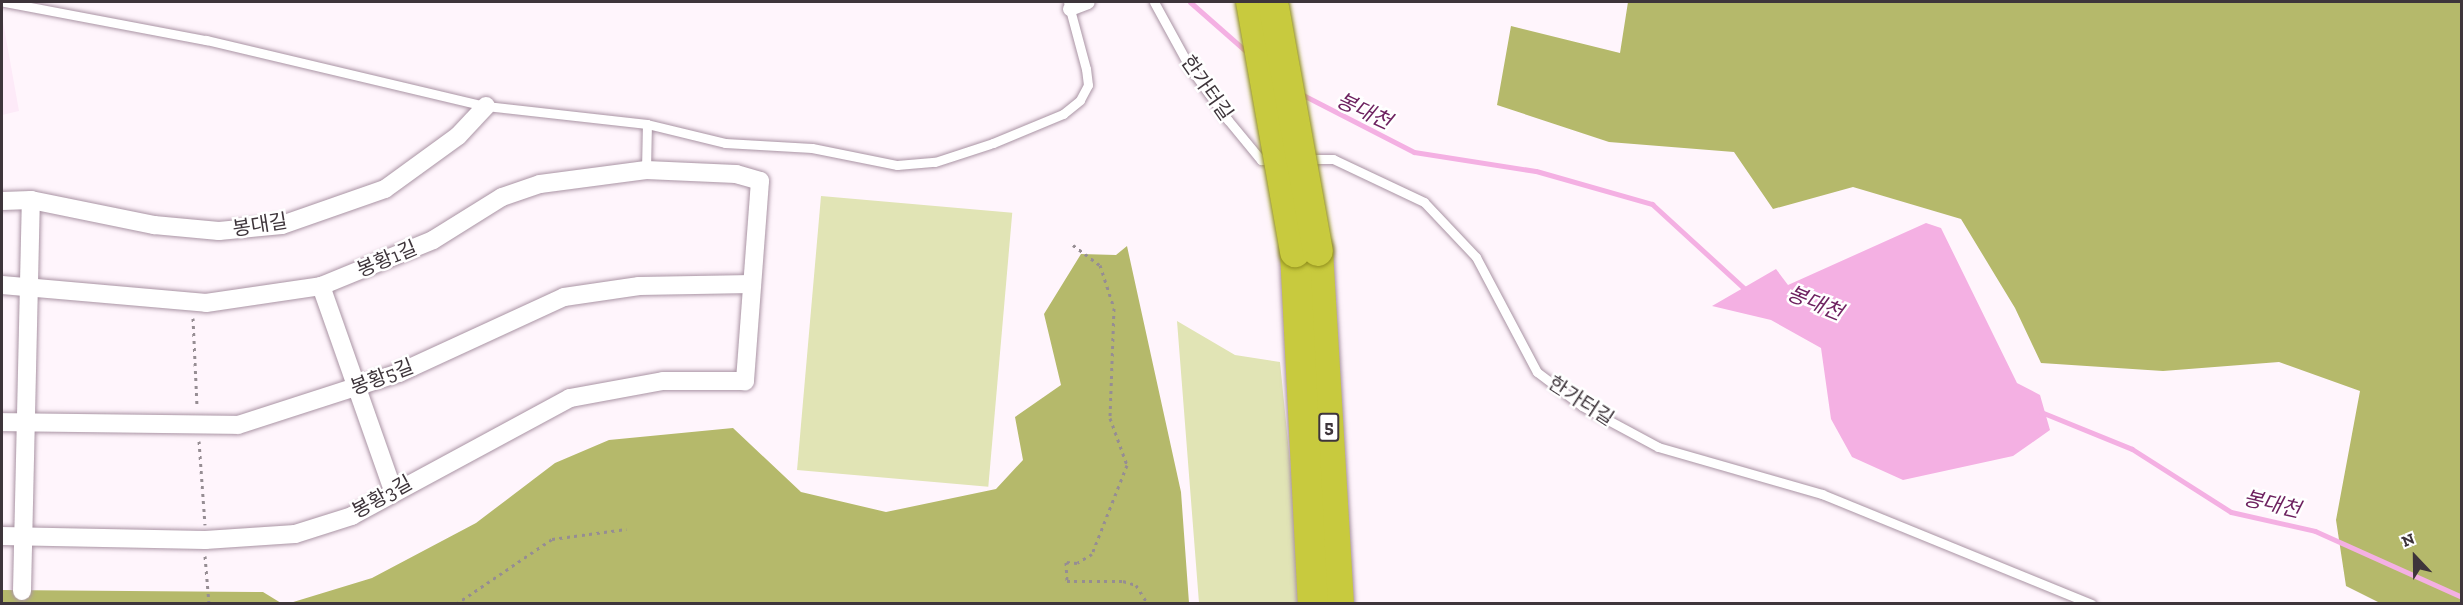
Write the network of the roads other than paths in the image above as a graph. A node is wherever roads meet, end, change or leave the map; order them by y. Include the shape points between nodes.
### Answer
1 (4, 2) edge
2 (1088, 2) edge
3 (1154, 2) edge
4 (1251, 2) edge
5 (1273, 2) edge
6 (1069, 5) edge
7 (486, 106) junction
8 (647, 124) junction
9 (646, 170) junction
10 (31, 200) junction
11 (2, 201) edge
12 (1307, 252) junction
13 (30, 284) junction
14 (752, 284) junction
15 (2, 285) edge
16 (321, 286) junction
17 (356, 387) junction
18 (22, 421) junction
19 (2, 422) edge
20 (394, 493) junction
21 (2, 536) edge
22 (23, 537) junction
23 (22, 591) dead end
24 (1313, 603) edge
25 (1339, 603) edge
26 (2091, 603) edge

1 - 7 lane via 206,40
2 - 6 street
3 - 26 lane, 한가터길 via 1189,66 1261,160 1333,159 1424,202 1476,257 1537,372 1582,406 1659,447 1822,494
4 - 12 highway, 5, bridge
5 - 12 highway, 5, bridge
6 - 8 lane via 1088,86 1080,100 1063,114 935,162 897,165 812,148 724,143
7 - 8 lane
7 - 10 street, 봉대길 via 459,136 385,189 282,225 219,231 154,225
8 - 9 lane
9 - 14 street, 봉황1길 via 736,174 760,182
9 - 16 street, 봉황1길 via 540,184 502,197 433,240
10 - 11 street, 봉대길
10 - 13 street
12 - 24 highway, 5
12 - 25 highway, 5
13 - 15 street, 봉황1길
13 - 16 street, 봉황1길 via 206,303
13 - 18 street
14 - 17 street, 봉황5길 via 639,286 564,297
14 - 20 street, 봉황3길 via 745,381 663,381 570,398
16 - 17 street
17 - 18 street, 봉황5길 via 238,425
17 - 20 street
18 - 19 street, 봉황5길
18 - 22 street
20 - 22 street, 봉황3길 via 352,516 295,534 205,540
21 - 22 street, 봉황3길
22 - 23 street

